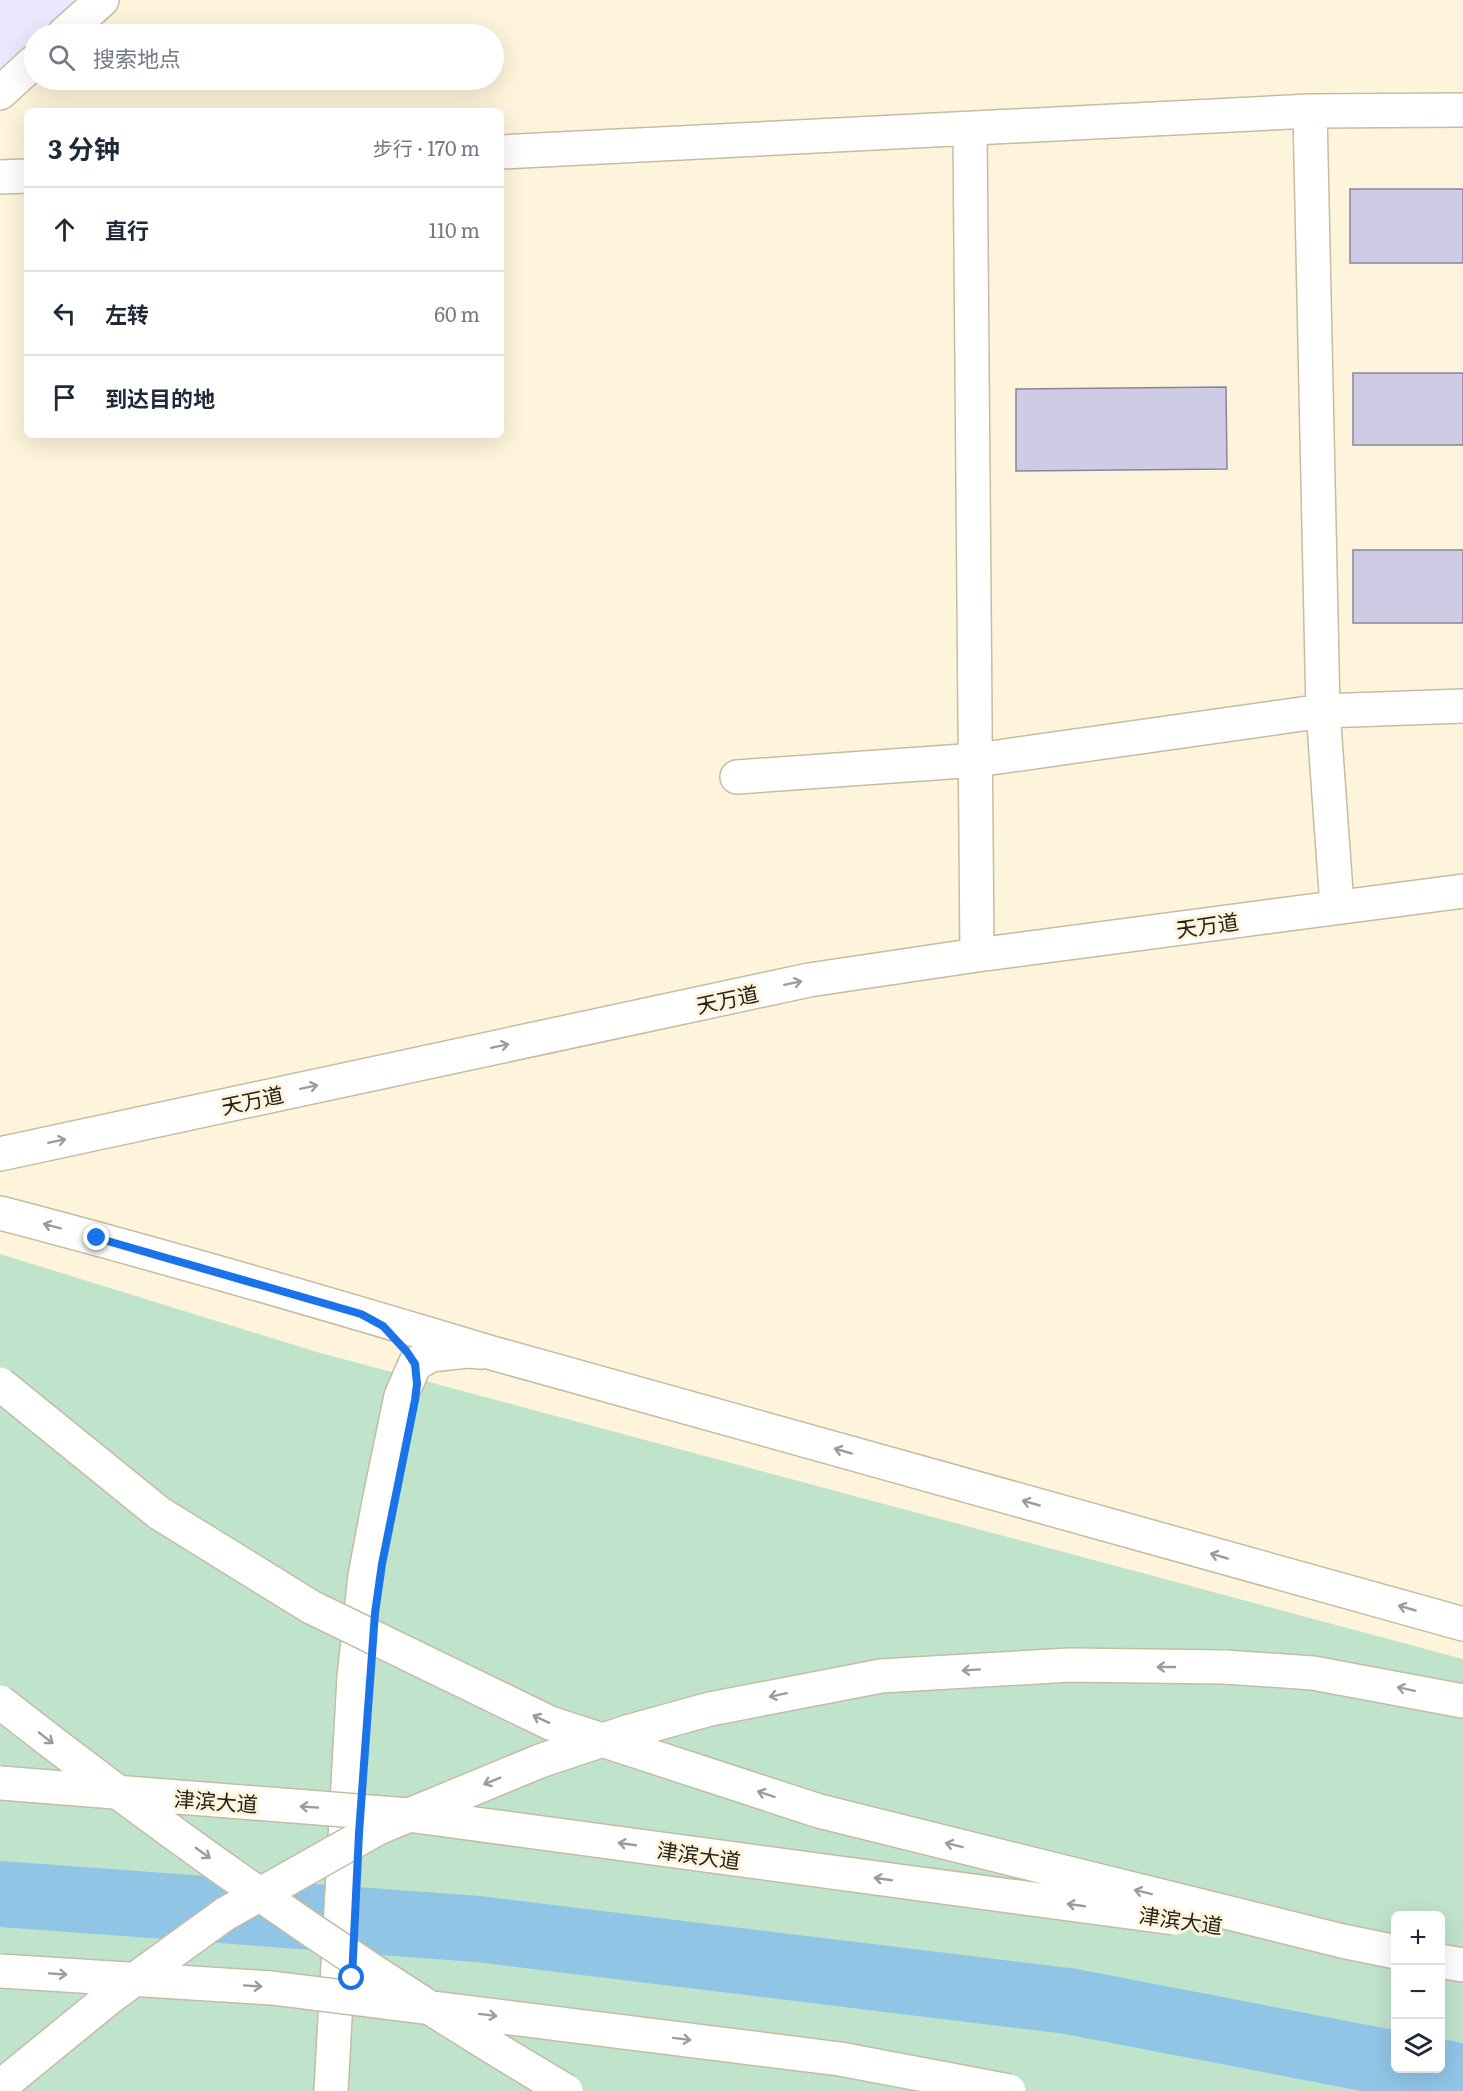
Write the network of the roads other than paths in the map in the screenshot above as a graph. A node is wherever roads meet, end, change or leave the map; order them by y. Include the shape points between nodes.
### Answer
1 (102, 0) edge
2 (75, 24) edge
3 (24, 71) edge
4 (0, 93) edge
5 (1310, 111) junction
6 (1463, 111) edge
7 (970, 129) junction
8 (504, 152) edge
9 (24, 176) edge
10 (0, 177) edge
11 (1463, 706) edge
12 (1323, 711) junction
13 (977, 760) junction
14 (737, 777) dead end
15 (1463, 891) edge
16 (1337, 906) junction
17 (977, 955) junction
18 (0, 1154) edge
19 (0, 1213) edge
20 (361, 1314) junction
21 (492, 1353) junction
22 (415, 1364) junction
23 (0, 1384) edge
24 (1463, 1624) edge
25 (1463, 1701) edge
26 (0, 1702) edge
27 (0, 1783) edge
28 (1342, 1941) junction
29 (1391, 1951) edge
30 (1445, 1962) edge
31 (1463, 1965) edge
32 (0, 1971) edge
33 (344, 1977) junction
34 (0, 2087) edge
35 (331, 2091) edge
36 (346, 2091) edge
37 (566, 2091) edge
38 (1009, 2091) edge

1 - 2 main road
3 - 4 main road
5 - 6 main road
5 - 7 main road
5 - 12 main road
7 - 8 main road
7 - 13 main road
9 - 10 main road
11 - 12 main road
12 - 13 main road
12 - 16 main road
13 - 14 main road
13 - 17 main road
15 - 16 main road, 天万道
16 - 17 main road, 天万道
18 -> 17 main road, 天万道 via 809,980
20 -> 19 main road
20 - 21 main road
20 - 22 main road via 395,1337
21 - 22 main road via 447,1352
24 -> 21 main road
22 - 33 main road, bridge via 401,1396 365,1576 354,1677 352,1833
28 -> 23 main road, bridge via 819,1811 550,1723 311,1607 169,1519
25 -> 34 main road, bridge via 1313,1673 1225,1667 1070,1665 881,1676 710,1709 540,1761 378,1828 225,1914 109,1998
26 -> 37 main road, bridge via 288,1915 480,2041
28 -> 27 main road, 津滨大道, bridge via 408,1815
28 - 29 main road, 津滨大道
30 - 31 main road
32 -> 38 main road, bridge via 272,1988 840,2059
33 - 35 main road
33 - 36 main road

